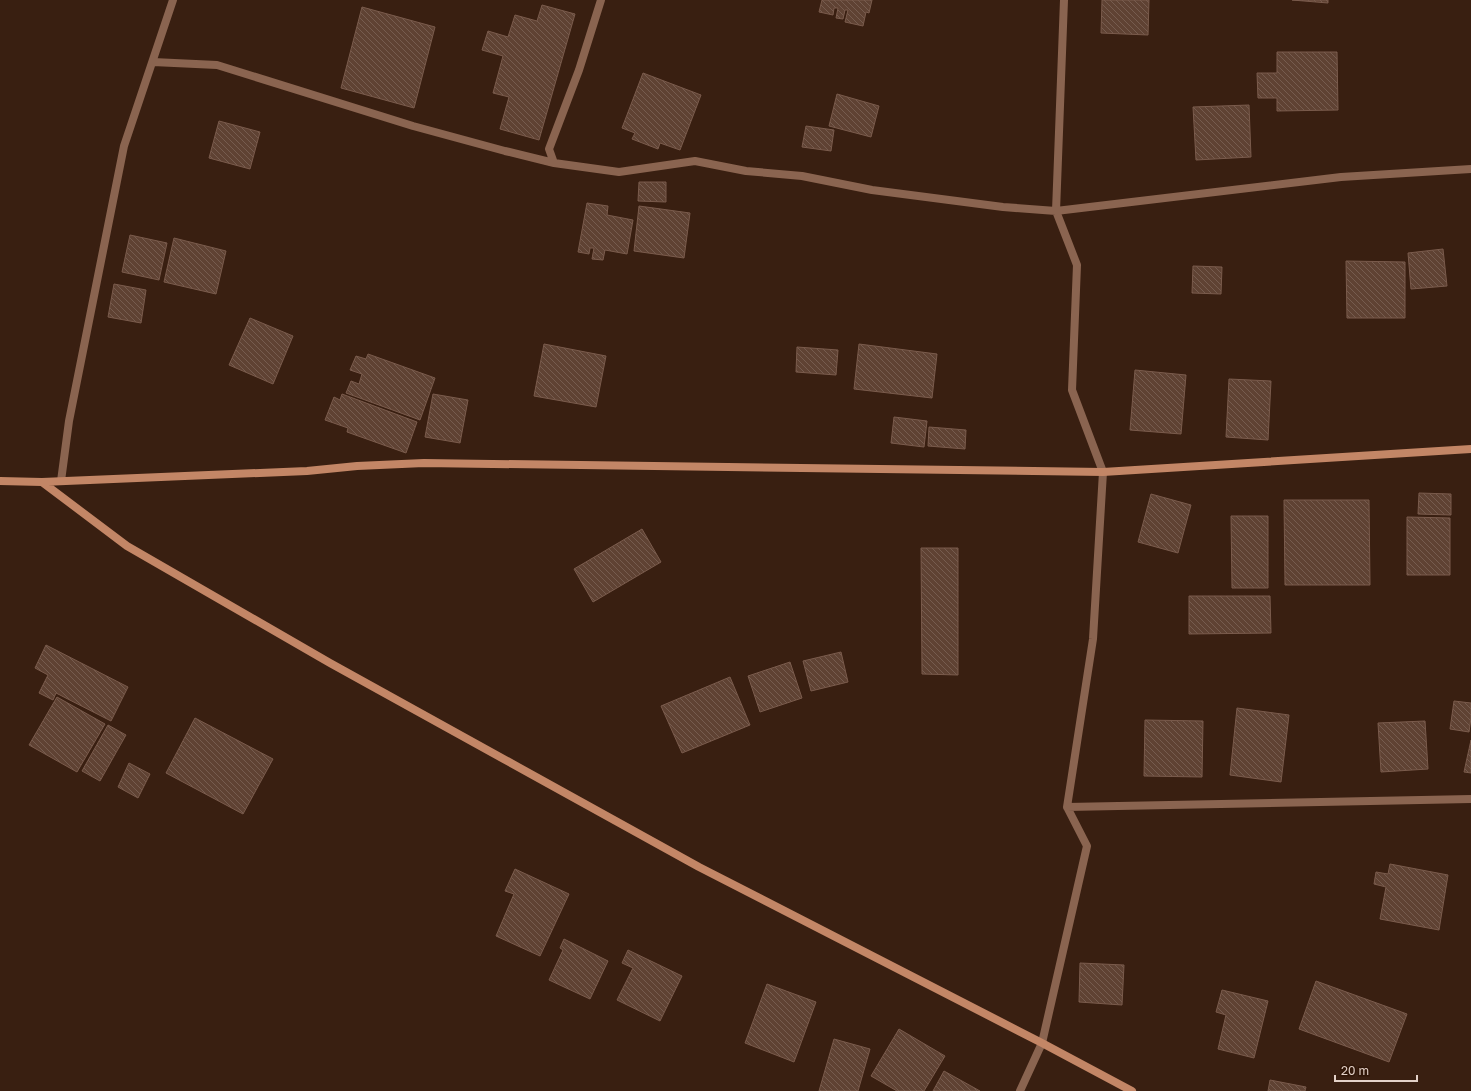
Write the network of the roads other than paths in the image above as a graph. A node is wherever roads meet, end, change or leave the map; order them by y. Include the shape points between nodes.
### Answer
1 (173, 0) edge
2 (601, 0) edge
3 (1064, 0) edge
4 (153, 62) junction
5 (554, 163) junction
6 (1471, 169) edge
7 (1056, 211) junction
8 (1471, 449) edge
9 (1103, 472) junction
10 (62, 481) junction
11 (0, 482) edge
12 (42, 482) junction
13 (1471, 799) edge
14 (1067, 807) junction
15 (1042, 1043) junction
16 (1020, 1091) edge
17 (1132, 1091) edge

1 - 4 street
2 - 5 street via 580,70 549,149
3 - 7 street
4 - 5 street via 217,65 413,126
4 - 10 street via 124,146 69,421
5 - 7 street via 619,172 695,161 746,171 802,176 872,190 1003,208
6 - 7 street via 1341,177
7 - 9 street via 1077,265 1072,390
8 - 9 main road
9 - 10 main road via 424,463 307,471
9 - 14 street via 1093,639
10 - 12 main road
11 - 12 main road
12 - 15 main road via 127,546 330,663 699,867
13 - 14 street
14 - 15 street via 1087,846
15 - 16 street
15 - 17 main road

